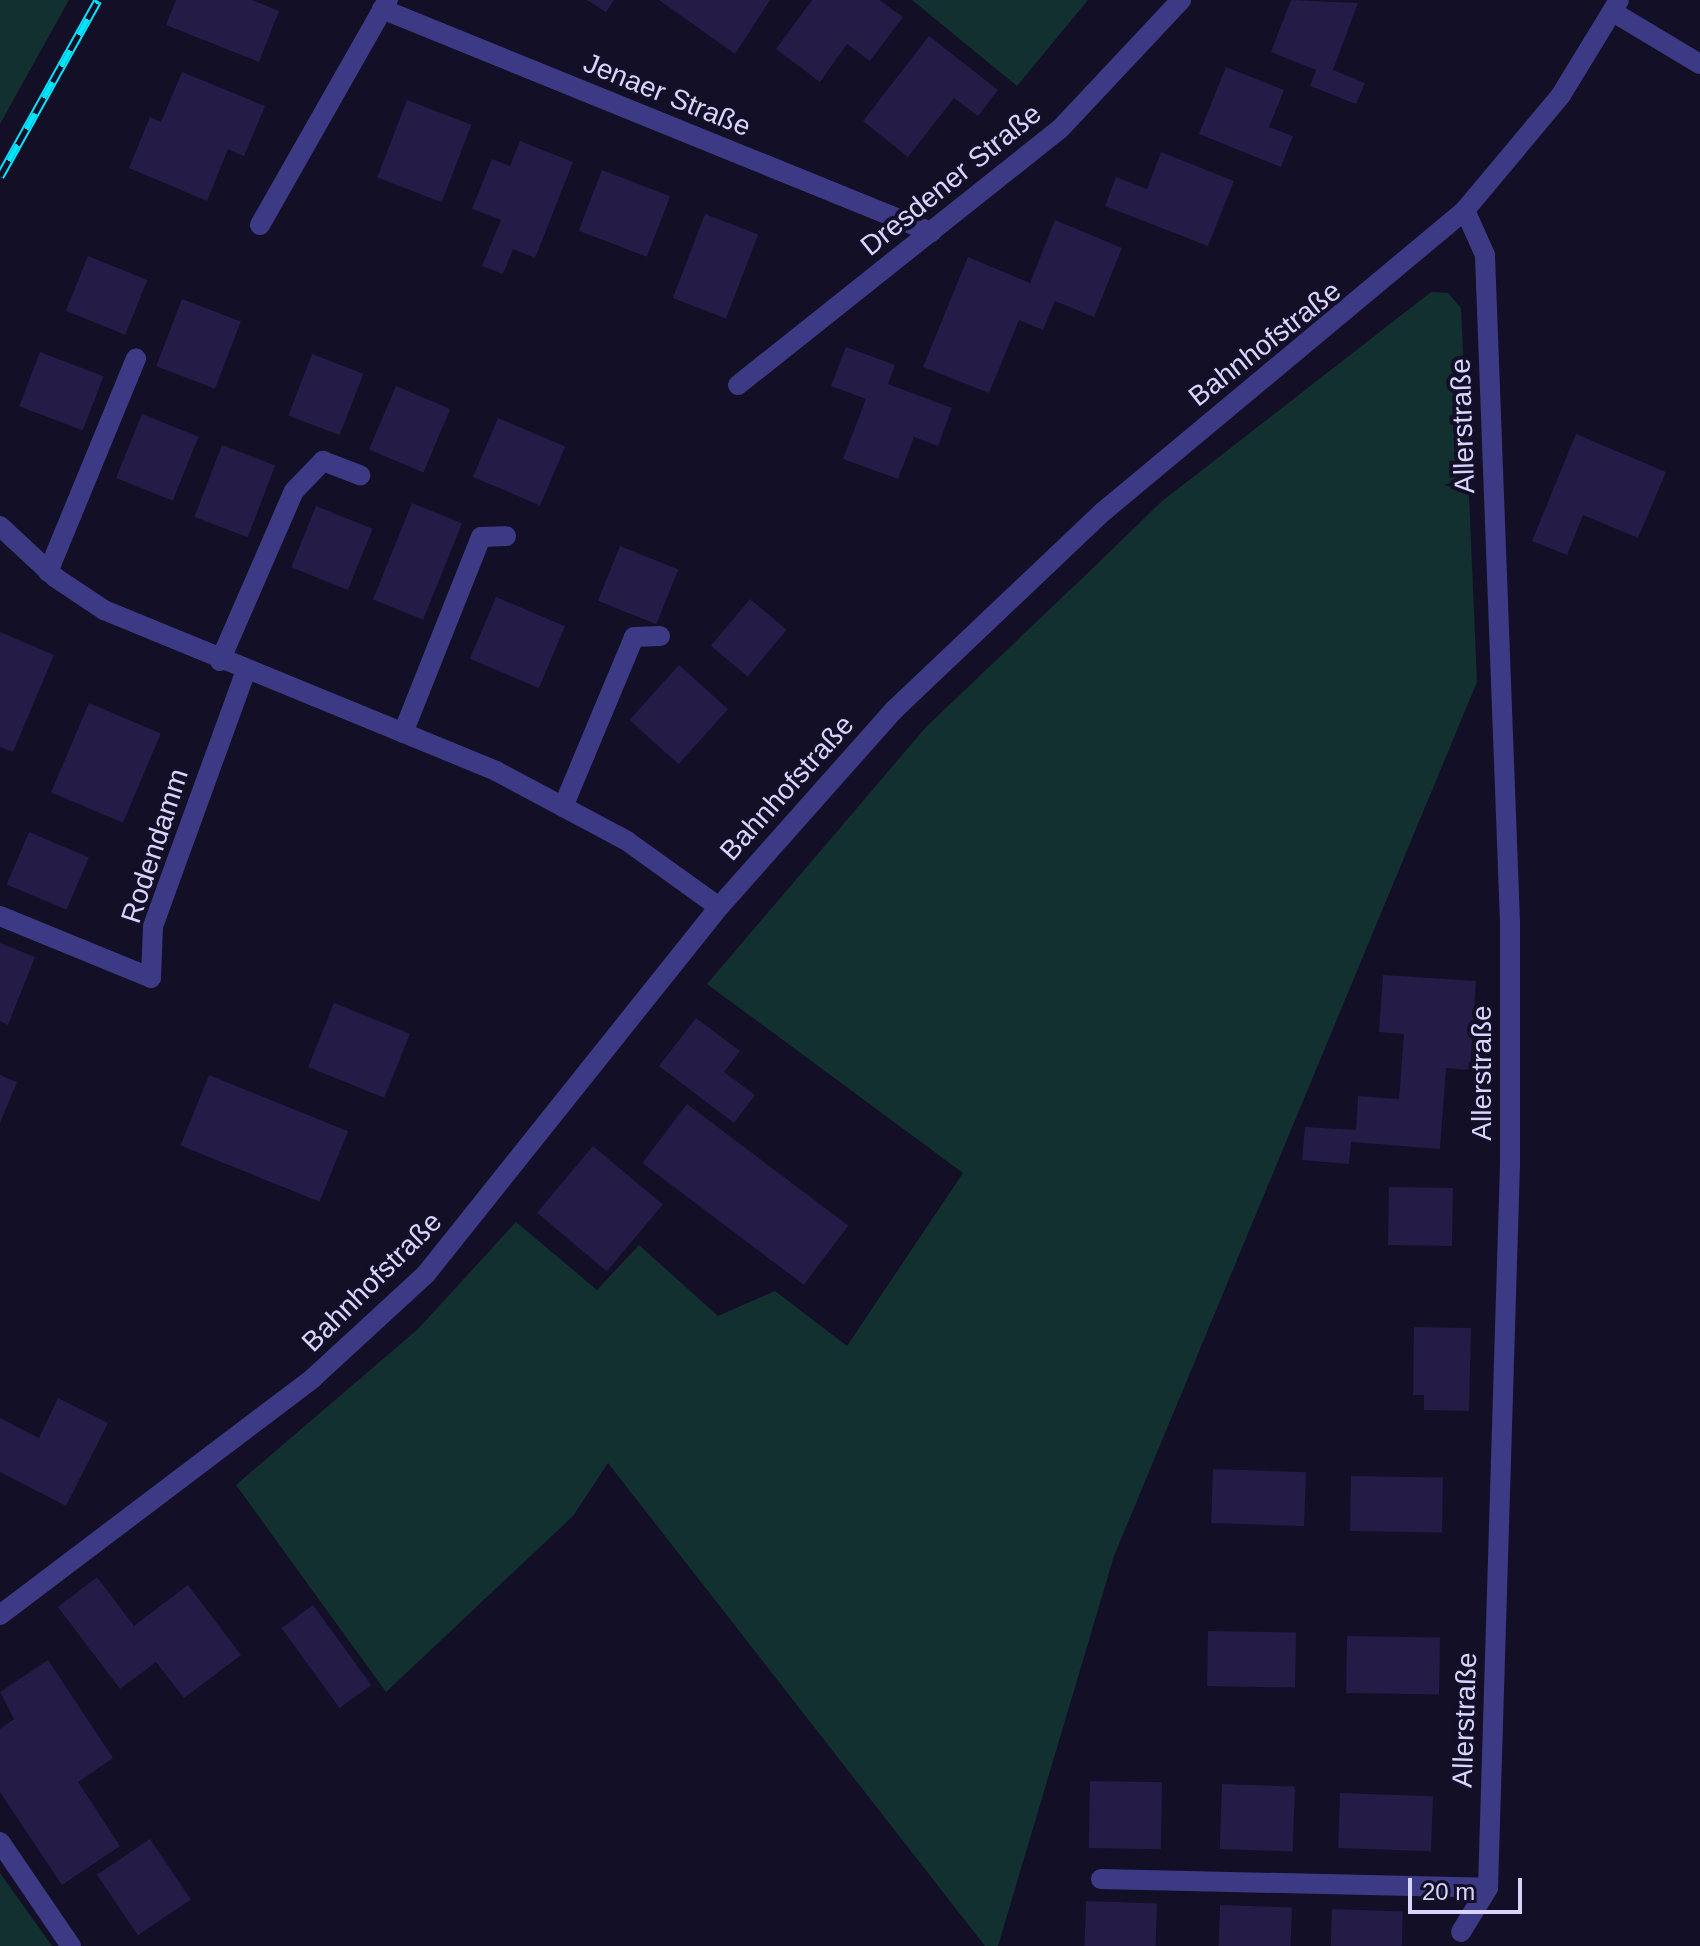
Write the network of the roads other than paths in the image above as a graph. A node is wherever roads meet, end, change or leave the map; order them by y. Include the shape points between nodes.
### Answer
1 (1181, 0) edge
2 (385, 5) edge
3 (1616, 6) edge
4 (1700, 64) edge
5 (1465, 210) junction
6 (260, 225) dead end
7 (931, 232) junction
8 (136, 358) dead end
9 (738, 385) dead end
10 (360, 475) dead end
11 (0, 526) edge
12 (506, 536) dead end
13 (48, 572) junction
14 (660, 636) dead end
15 (220, 661) junction
16 (246, 670) junction
17 (403, 733) junction
18 (563, 807) junction
19 (719, 907) junction
20 (0, 916) edge
21 (0, 1615) edge
22 (0, 1842) edge
23 (1101, 1879) dead end
24 (1488, 1888) junction
25 (1461, 1932) dead end
26 (71, 1946) edge

1 - 7 street, Dresdener Straße via 1060,129
2 - 6 street
2 - 7 street, Jenaer Straße
3 - 4 street
3 - 5 street, Bahnhofstraße via 1545,116
5 - 19 street, Bahnhofstraße via 1032,575 894,710
5 - 24 street, Allerstraße via 1485,255 1510,922
7 - 9 street, Dresdener Straße
8 - 13 street
10 - 15 street via 323,461 294,491
11 - 13 street
12 - 17 street via 481,537
13 - 15 street via 104,610
14 - 18 street via 634,637
15 - 16 street
16 - 17 street
16 - 20 street, Rodendamm via 153,926 151,978
17 - 18 street
18 - 19 street
19 - 21 street, Bahnhofstraße via 426,1274 313,1378
22 - 26 street
23 - 24 street
24 - 25 street

